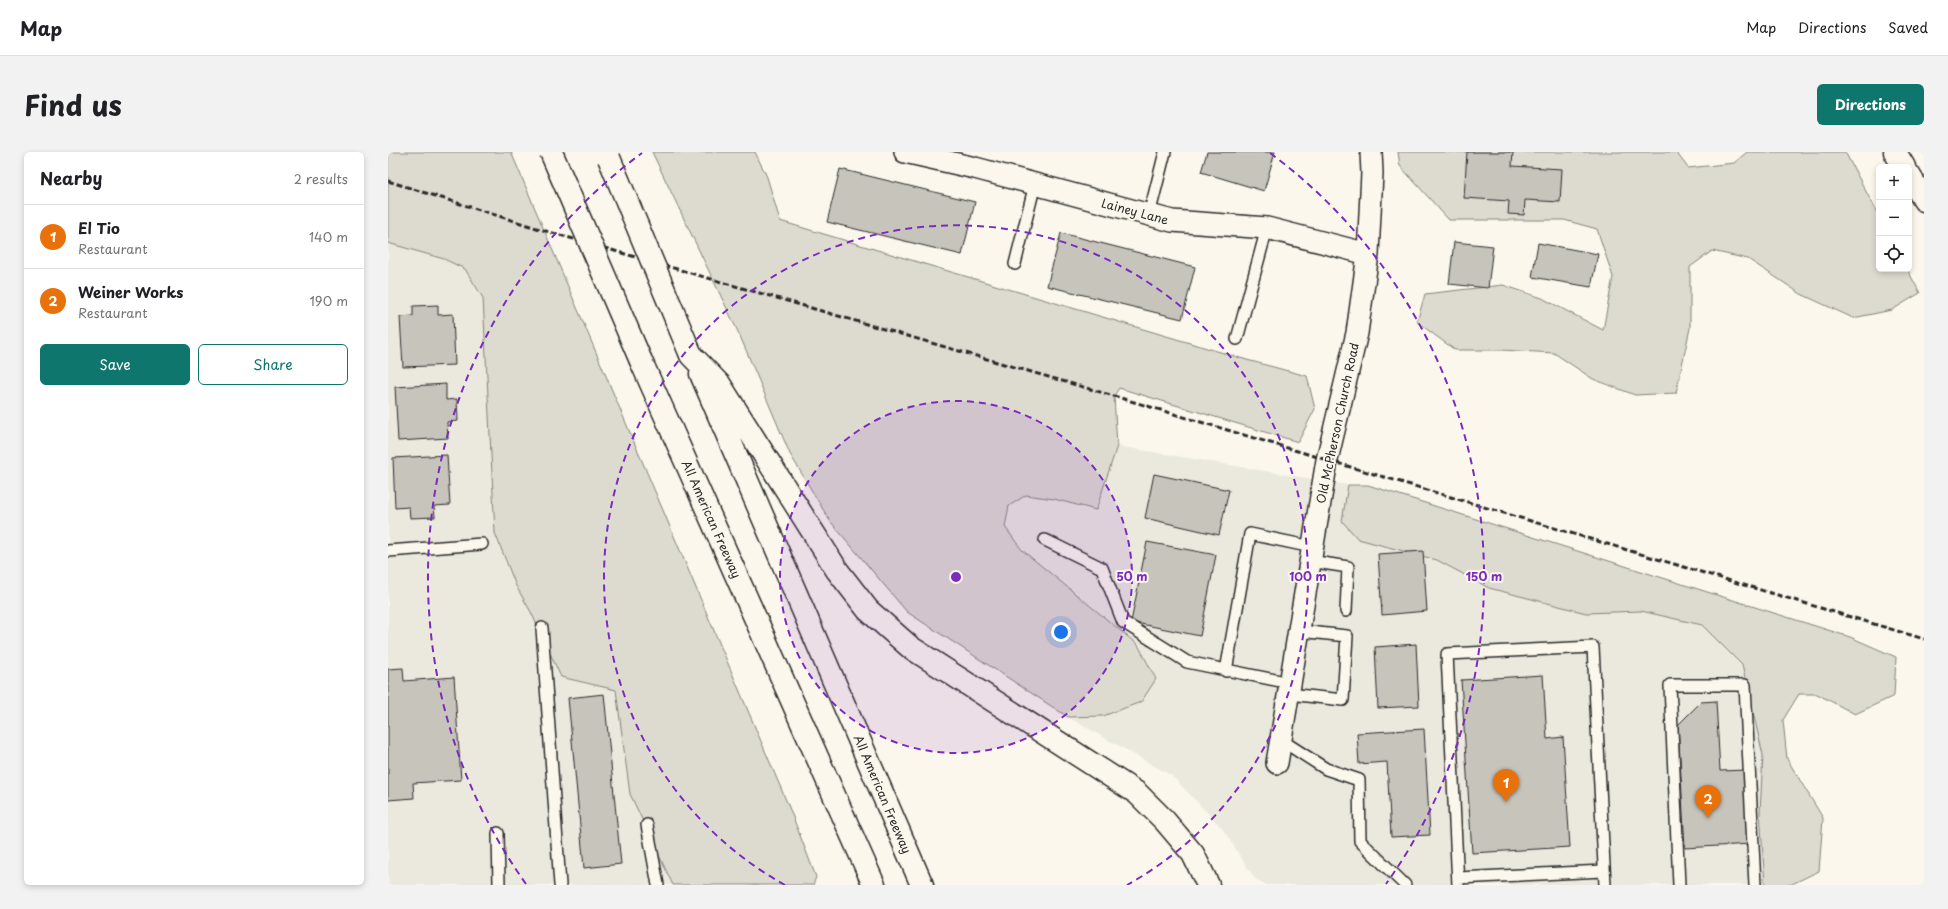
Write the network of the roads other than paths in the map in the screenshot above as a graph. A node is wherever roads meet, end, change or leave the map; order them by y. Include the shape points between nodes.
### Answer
1 (551, 152) edge
2 (1165, 152) edge
3 (1371, 152) edge
4 (1895, 152) edge
5 (914, 153) edge
6 (608, 155) edge
7 (1902, 164) edge
8 (1912, 180) edge
9 (1035, 184) junction
10 (1924, 200) edge
11 (1149, 215) junction
12 (1267, 228) junction
13 (1368, 254) junction
14 (1015, 264) dead end
15 (1237, 339) dead end
16 (713, 385) junction
17 (1045, 540) dead end
18 (482, 544) dead end
19 (388, 551) edge
20 (1311, 554) junction
21 (1346, 611) dead end
22 (542, 628) dead end
23 (1299, 631) junction
24 (1226, 671) junction
25 (1290, 688) junction
26 (1281, 740) junction
27 (1277, 763) dead end
28 (647, 824) dead end
29 (498, 834) dead end
30 (1604, 871) junction
31 (918, 875) edge
32 (1458, 882) edge
33 (500, 885) edge
34 (560, 885) edge
35 (658, 885) edge
36 (874, 885) edge
37 (1208, 885) edge
38 (1405, 885) edge
39 (1605, 885) edge
40 (1679, 885) edge
41 (1755, 885) edge

1 - 36 main road, All American Freeway, bridge
2 - 11 lane
3 - 13 street, Old McPherson Church Road
4 - 7 main road
5 - 9 street, Lainey Lane
6 - 16 main road, bridge via 691,355
8 - 10 main road
9 - 11 street, Lainey Lane
9 - 14 lane
11 - 12 street, Lainey Lane via 1172,221
12 - 13 street, Lainey Lane
12 - 15 lane
13 - 20 street, Old McPherson Church Road via 1357,333 1327,460
16 - 31 main road, All American Freeway
16 - 37 main road via 828,557 868,610 910,647 1137,793 1193,854
17 - 24 lane via 1102,568 1123,622 1187,662
18 - 19 lane
20 - 21 lane via 1348,566
20 - 23 street, Old McPherson Church Road
20 - 24 lane via 1250,534
22 - 34 lane
23 - 25 street, Old McPherson Church Road
23 - 25 lane via 1346,636 1343,700
24 - 25 lane
25 - 26 street, Old McPherson Church Road
26 - 27 street, Old McPherson Church Road
26 - 38 lane via 1326,769 1359,780 1360,841
28 - 35 lane
29 - 33 lane
30 - 32 lane
30 - 32 lane via 1593,647 1447,654
30 - 39 lane
40 - 41 lane via 1670,685 1746,685

